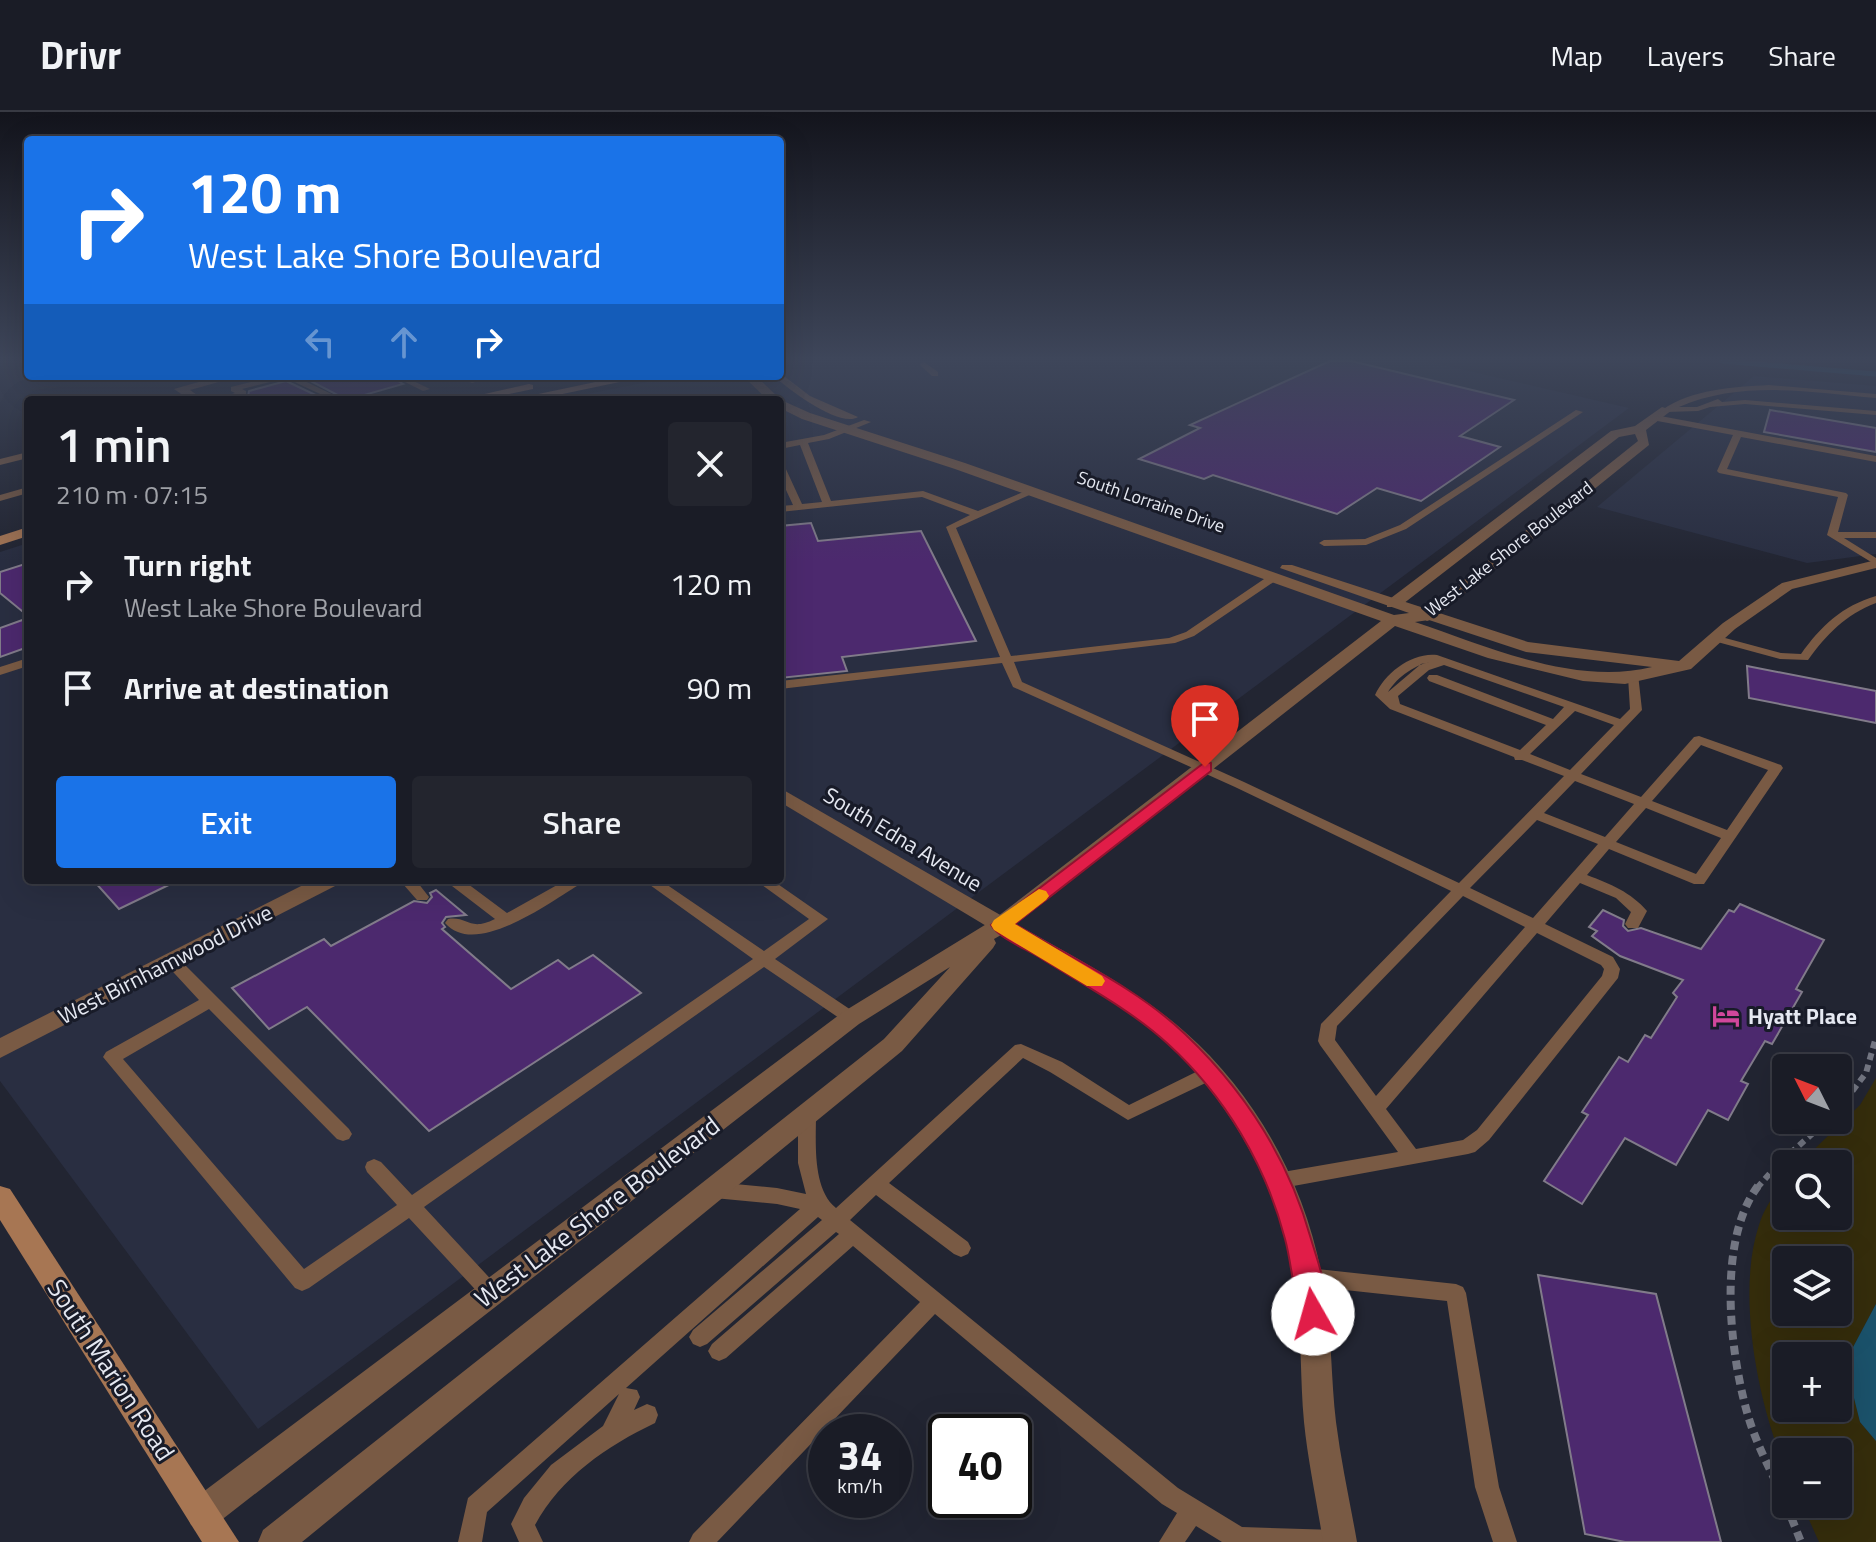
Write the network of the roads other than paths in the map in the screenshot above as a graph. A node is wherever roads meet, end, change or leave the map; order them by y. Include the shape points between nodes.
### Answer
1 (846, 428) edge
2 (852, 428) edge
3 (883, 428) edge
4 (1555, 428) edge
5 (1705, 428) edge
6 (849, 429) junction
7 (1639, 429) joint
8 (1738, 434) junction
9 (803, 441) junction
10 (784, 445) edge
11 (24, 456) edge
12 (1876, 459) edge
13 (0, 462) edge
14 (784, 475) edge
15 (24, 491) edge
16 (1031, 492) junction
17 (0, 498) edge
18 (828, 504) junction
19 (799, 507) junction
20 (784, 509) edge
21 (979, 515) junction
22 (24, 521) edge
23 (24, 534) edge
24 (1832, 535) junction
25 (1876, 535) edge
26 (2, 537) edge
27 (1324, 543) dead end
28 (1876, 563) edge
29 (1274, 577) junction
30 (1876, 599) edge
31 (1393, 612) junction
32 (1427, 616) junction
33 (1714, 638) junction
34 (1007, 662) junction
35 (24, 663) edge
36 (1685, 665) junction
37 (0, 671) edge
38 (1634, 677) junction
39 (1433, 678) dead end
40 (784, 685) edge
41 (1573, 706) junction
42 (1555, 724) junction
43 (1623, 724) junction
44 (1520, 757) junction
45 (1205, 767) junction
46 (1573, 775) junction
47 (784, 796) edge
48 (1643, 801) junction
49 (1535, 814) junction
50 (1730, 836) junction
51 (1607, 843) junction
52 (1577, 876) junction
53 (322, 884) edge
54 (410, 884) edge
55 (461, 884) edge
56 (570, 884) edge
57 (656, 884) edge
58 (768, 884) edge
59 (1462, 889) junction
60 (422, 897) dead end
61 (506, 920) junction
62 (453, 923) dead end
63 (1633, 924) dead end
64 (1001, 925) junction
65 (1534, 925) junction
66 (764, 959) junction
67 (171, 961) junction
68 (210, 1001) junction
69 (851, 1018) junction
70 (0, 1049) edge
71 (1210, 1073) junction
72 (1376, 1108) junction
73 (807, 1114) junction
74 (343, 1134) dead end
75 (1412, 1157) junction
76 (374, 1167) dead end
77 (1277, 1181) junction
78 (876, 1184) junction
79 (713, 1190) junction
80 (0, 1197) edge
81 (818, 1205) junction
82 (411, 1207) junction
83 (844, 1227) junction
84 (961, 1248) dead end
85 (1308, 1277) junction
86 (491, 1293) junction
87 (934, 1301) junction
88 (700, 1337) dead end
89 (719, 1351) dead end
90 (629, 1397) dead end
91 (647, 1415) dead end
92 (612, 1431) junction
93 (1193, 1510) junction
94 (203, 1513) junction
95 (222, 1542) edge
96 (275, 1542) edge
97 (470, 1542) edge
98 (531, 1542) edge
99 (701, 1542) edge
100 (1171, 1542) edge
101 (1338, 1542) edge
102 (1505, 1542) edge

1 - 6 street, South Lorraine Drive
2 - 6 lane
3 - 31 street, South Lorraine Drive
4 - 27 lane via 1403,527 1366,542
5 - 8 lane
6 - 9 lane
6 - 16 street, South Lorraine Drive
7 - 31 street, West Lake Shore Boulevard via 1615,434
7 - 32 street, West Lake Shore Boulevard via 1645,442
8 - 12 lane
8 - 24 lane via 1722,471 1843,495
9 - 10 lane
9 - 18 lane
11 - 13 lane
14 - 19 lane
15 - 17 lane
16 - 21 lane
16 - 29 street, South Lorraine Drive
18 - 19 lane
18 - 21 lane via 923,494
19 - 20 lane
21 - 34 lane via 951,527
22 - 26 main road
23 - 26 main road
24 - 25 lane
24 - 28 lane
28 - 33 street via 1787,586
29 - 31 street, South Lorraine Drive
29 - 34 lane via 1190,634 1171,641
30 - 33 lane via 1827,625 1804,658
31 - 32 street, West Lake Shore Boulevard
31 - 38 street via 1540,666 1583,676
31 - 45 street, West Lake Shore Boulevard
32 - 36 street via 1526,647
33 - 36 street
34 - 40 lane
34 - 45 lane via 1017,684
35 - 37 lane
36 - 38 street
38 - 43 lane via 1636,710
39 - 42 lane
41 - 42 lane
41 - 43 lane
41 - 44 lane via 1433,657 1414,661 1383,688 1384,701
42 - 44 lane
43 - 46 lane
44 - 46 lane
45 - 59 lane
45 - 64 street, West Lake Shore Boulevard
46 - 48 lane
46 - 49 lane
47 - 64 street, South Edna Avenue
48 - 50 lane
48 - 50 lane via 1699,740 1776,768
48 - 51 lane
49 - 51 lane
49 - 59 lane
50 - 51 lane via 1699,881
51 - 52 lane
52 - 63 lane via 1632,903 1639,911
52 - 65 lane
53 - 67 street, West Birnhamwood Drive
54 - 60 lane
55 - 61 lane
56 - 61 lane
57 - 66 lane
58 - 66 lane via 820,919
59 - 65 lane
59 - 72 lane via 1329,1024 1326,1041
61 - 62 lane via 489,931 464,931
64 - 69 street, West Lake Shore Boulevard
64 - 71 street, South Edna Avenue via 1116,994 1176,1038
64 - 73 street, West Lake Shore Boulevard via 893,1045
65 - 72 lane
65 - 75 lane via 1610,956 1610,978 1483,1135 1468,1147
66 - 69 lane
66 - 82 lane
67 - 68 lane
67 - 70 street, West Birnhamwood Drive
68 - 74 lane
68 - 82 lane via 112,1057 302,1282
69 - 86 street, West Lake Shore Boulevard
71 - 77 street, South Edna Avenue via 1261,1144
71 - 78 lane via 1128,1113 1021,1050
72 - 75 lane
73 - 79 street, West Lake Shore Boulevard
73 - 81 lane via 807,1163
75 - 77 lane
76 - 82 lane
77 - 85 street, South Edna Avenue via 1289,1204
78 - 83 lane
78 - 84 lane
79 - 81 lane
79 - 96 street, West Lake Shore Boulevard
80 - 94 main road, South Marion Road
81 - 83 lane
81 - 97 lane via 476,1506
82 - 86 lane
83 - 87 lane
83 - 88 lane
83 - 89 lane
85 - 101 street, South Edna Avenue
85 - 102 lane via 1456,1293 1487,1487
86 - 94 street, West Lake Shore Boulevard
87 - 93 lane
87 - 99 lane
90 - 92 lane
91 - 92 lane
92 - 98 lane via 532,1505 523,1524
93 - 100 lane
93 - 101 lane via 1239,1539
94 - 95 main road, South Marion Road

